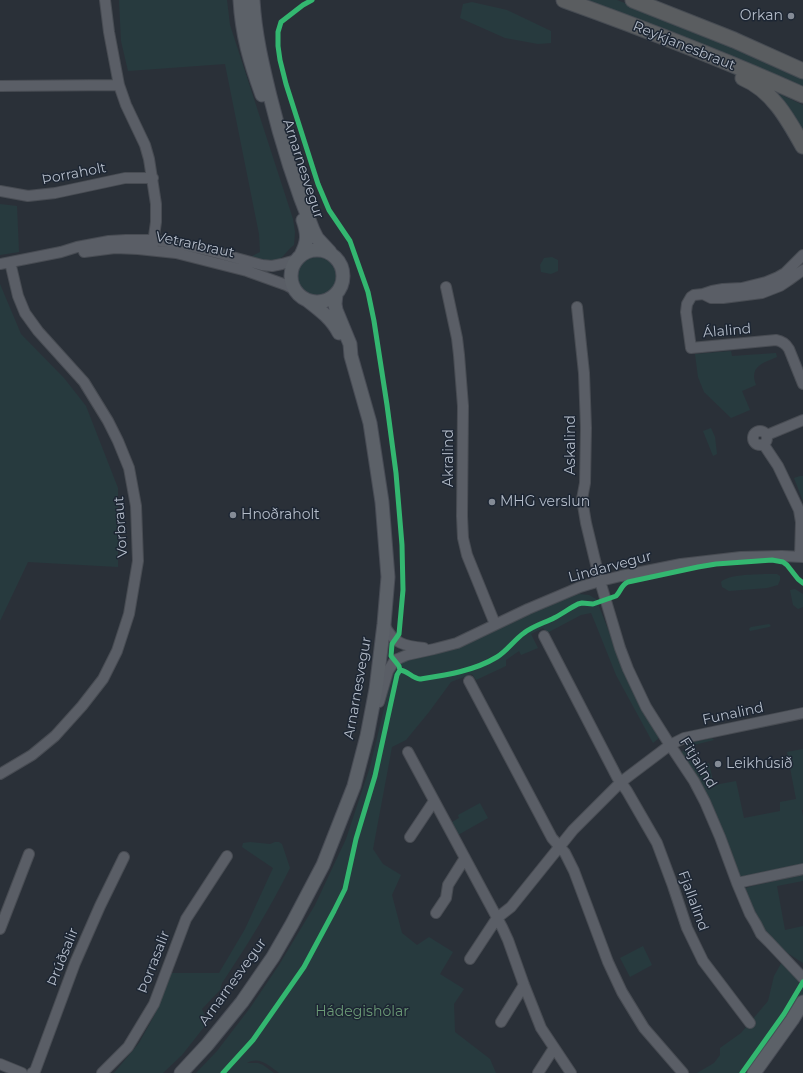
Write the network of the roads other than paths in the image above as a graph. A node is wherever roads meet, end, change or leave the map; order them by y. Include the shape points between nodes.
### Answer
1 (105, 0) edge
2 (240, 0) edge
3 (253, 0) edge
4 (550, 0) edge
5 (564, 0) edge
6 (633, 0) edge
7 (582, 7) junction
8 (692, 48) junction
9 (803, 71) edge
10 (119, 85) junction
11 (0, 86) edge
12 (803, 95) edge
13 (803, 146) edge
14 (153, 178) junction
15 (0, 191) edge
16 (153, 245) junction
17 (330, 252) junction
18 (803, 255) edge
19 (299, 257) junction
20 (10, 262) junction
21 (0, 264) edge
22 (803, 270) edge
23 (446, 287) dead end
24 (295, 290) junction
25 (336, 294) junction
26 (703, 294) junction
27 (307, 300) junction
28 (577, 307) dead end
29 (352, 356) junction
30 (803, 384) edge
31 (803, 420) edge
32 (384, 537) junction
33 (802, 557) edge
34 (600, 581) junction
35 (384, 624) junction
36 (495, 624) junction
37 (544, 636) dead end
38 (434, 649) junction
39 (469, 681) dead end
40 (803, 713) edge
41 (367, 736) junction
42 (670, 745) junction
43 (408, 752) dead end
44 (0, 774) edge
45 (620, 782) junction
46 (434, 801) junction
47 (410, 837) dead end
48 (333, 839) junction
49 (559, 847) junction
50 (29, 854) dead end
51 (227, 856) dead end
52 (124, 857) dead end
53 (465, 858) junction
54 (803, 869) edge
55 (737, 883) junction
56 (436, 913) dead end
57 (497, 918) junction
58 (0, 929) edge
59 (782, 955) junction
60 (470, 959) dead end
61 (803, 967) edge
62 (803, 978) edge
63 (524, 985) junction
64 (803, 1002) edge
65 (803, 1017) edge
66 (500, 1022) dead end
67 (750, 1023) dead end
68 (554, 1048) junction
69 (0, 1064) edge
70 (758, 1071) edge
71 (34, 1072) edge
72 (22, 1073) edge
73 (102, 1073) edge
74 (181, 1073) edge
75 (538, 1073) edge
76 (571, 1073) edge
77 (683, 1073) edge

1 - 10 street
2 - 19 main road, Arnarnesvegur via 245,44 305,226 306,244
3 - 17 main road, Arnarnesvegur via 257,42 284,149 313,230
4 - 7 highway
5 - 7 highway, Reykjanesbraut
6 - 9 highway, Reykjanesbraut via 734,40
7 - 8 highway, Reykjanesbraut
8 - 12 highway, Reykjanesbraut
8 - 13 highway via 721,69 762,89 784,112
10 - 11 street
10 - 14 street via 145,145
14 - 15 street, Þorraholt via 125,178 28,196
14 - 16 street via 156,222
16 - 19 street, Vetrarbraut via 195,247 272,266
16 - 20 street, Vetrarbraut via 126,240 109,241
16 - 24 street, Vetrarbraut via 247,271
17 - 19 main road via 315,250 305,252
17 - 25 main road via 343,271 342,285
18 - 26 street, Álalind via 784,273 766,282
19 - 24 main road via 292,268 291,277
20 - 21 street, Vetrarbraut
20 - 44 street, Vorbraut via 25,313 84,382 118,441 129,468 136,506 138,561 129,614 117,651 103,679 55,736 32,755
22 - 26 street via 780,286 762,293 723,298 711,298
23 - 36 street, Akralind via 457,338 462,392 463,538 467,555
24 - 27 main road
25 - 27 main road via 323,302
25 - 29 main road, Arnarnesvegur via 336,310 350,344
26 - 30 street, Álalind via 694,295 687,304 691,348 781,341 789,349
27 - 29 main road, Arnarnesvegur via 331,320
28 - 34 street, Askalind via 584,373 586,428 585,483 582,499
29 - 32 main road, Arnarnesvegur via 370,423 382,502
31 - 33 street via 766,440 799,510
32 - 35 main road, Arnarnesvegur via 388,577
32 - 48 main road, Arnarnesvegur via 379,620 371,689
33 - 34 street, Lindarvegur via 710,560
34 - 36 street, Lindarvegur via 561,594
34 - 42 street, Fitjalind via 628,669 646,707
35 - 38 street, Lindarvegur via 390,634 404,645
35 - 41 main road, Arnarnesvegur
36 - 38 street, Lindarvegur via 457,643
37 - 45 street, Fjallalind
38 - 41 street, Lindarvegur via 404,656 390,666
39 - 49 street
40 - 42 street, Funalind via 684,738
41 - 48 main road, Arnarnesvegur via 354,786
42 - 45 street
42 - 55 street, Fitjalind via 705,802
43 - 46 street
45 - 49 street
45 - 67 street, Fjallalind via 657,843 687,928 703,960
46 - 47 street
46 - 53 street
48 - 74 main road, Arnarnesvegur via 320,871 272,957 242,1002 207,1046
49 - 57 street via 511,907
49 - 77 street via 574,871 622,992 644,1028
50 - 58 street
51 - 73 street, Þorrasalir via 186,919 150,1010 128,1047
52 - 71 street, Þrúðsalir via 75,963
53 - 56 street via 448,885 446,898
53 - 57 street
54 - 55 street
55 - 59 street, Fitjalind via 758,929
57 - 60 street
57 - 63 street
59 - 61 street, Fitjalind
59 - 62 street, Fitjalind
63 - 66 street
63 - 68 street via 541,1028
64 - 70 main road
65 - 70 main road
68 - 75 street
68 - 76 street
69 - 72 street

